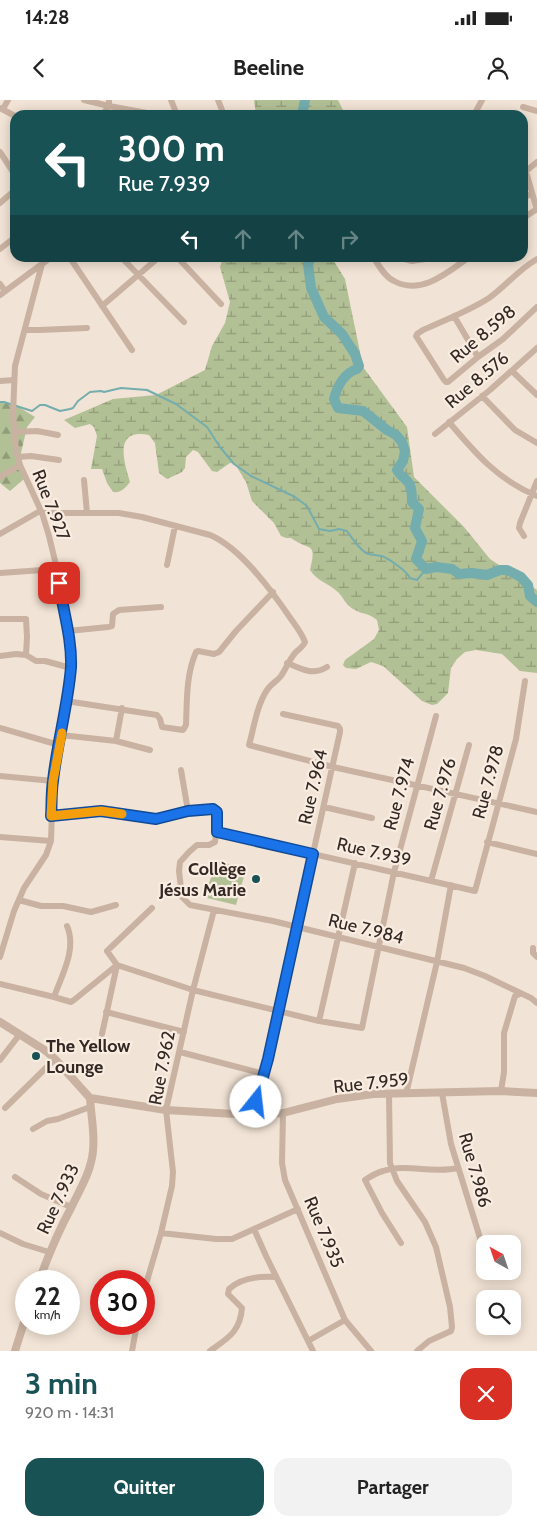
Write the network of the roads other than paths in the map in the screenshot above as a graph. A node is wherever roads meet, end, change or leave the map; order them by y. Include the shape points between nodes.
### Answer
1 (8, 100) edge
2 (84, 100) edge
3 (109, 103) edge
4 (523, 107) dead end
5 (2, 108) edge
6 (138, 110) edge
7 (537, 111) edge
8 (0, 152) edge
9 (10, 167) edge
10 (528, 178) edge
11 (532, 193) junction
12 (10, 194) edge
13 (528, 195) edge
14 (0, 203) edge
15 (537, 210) edge
16 (10, 241) edge
17 (0, 249) edge
18 (537, 259) edge
19 (45, 262) edge
20 (73, 262) edge
21 (126, 262) edge
22 (154, 262) edge
23 (182, 262) edge
24 (377, 262) edge
25 (462, 262) edge
26 (42, 264) junction
27 (138, 276) junction
28 (0, 284) edge
29 (3, 293) edge
30 (221, 304) dead end
31 (102, 306) junction
32 (537, 306) edge
33 (454, 316) junction
34 (184, 322) dead end
35 (87, 328) dead end
36 (25, 330) junction
37 (537, 348) edge
38 (132, 350) dead end
39 (478, 357) junction
40 (512, 371) junction
41 (14, 380) junction
42 (0, 381) edge
43 (537, 395) edge
44 (482, 396) junction
45 (449, 422) junction
46 (15, 432) junction
47 (435, 434) dead end
48 (58, 435) dead end
49 (537, 443) edge
50 (59, 460) dead end
51 (19, 461) junction
52 (0, 477) edge
53 (84, 480) dead end
54 (537, 481) edge
55 (535, 495) edge
56 (41, 512) junction
57 (87, 513) junction
58 (175, 526) junction
59 (0, 534) edge
60 (524, 536) dead end
61 (167, 565) dead end
62 (57, 568) junction
63 (0, 573) edge
64 (273, 592) junction
65 (161, 607) dead end
66 (0, 619) edge
67 (68, 630) junction
68 (26, 655) junction
69 (0, 656) edge
70 (288, 663) junction
71 (327, 666) dead end
72 (71, 668) junction
73 (525, 681) dead end
74 (66, 701) junction
75 (122, 708) junction
76 (283, 714) dead end
77 (436, 716) dead end
78 (0, 728) edge
79 (61, 735) junction
80 (116, 741) junction
81 (59, 745) junction
82 (469, 745) dead end
83 (150, 750) dead end
84 (333, 767) junction
85 (181, 770) dead end
86 (0, 776) edge
87 (53, 781) junction
88 (417, 786) junction
89 (455, 794) junction
90 (498, 803) junction
91 (324, 807) junction
92 (188, 811) junction
93 (537, 812) edge
94 (51, 816) junction
95 (372, 818) dead end
96 (217, 832) junction
97 (0, 837) edge
98 (51, 841) junction
99 (487, 842) junction
100 (313, 854) junction
101 (537, 854) edge
102 (355, 863) junction
103 (394, 872) junction
104 (431, 881) junction
105 (451, 885) junction
106 (475, 891) joint
107 (19, 900) junction
108 (116, 905) dead end
109 (152, 908) dead end
110 (214, 910) junction
111 (67, 926) dead end
112 (296, 927) junction
113 (337, 937) junction
114 (379, 948) junction
115 (533, 948) dead end
116 (0, 956) edge
117 (537, 957) edge
118 (437, 962) junction
119 (117, 965) junction
120 (0, 984) edge
121 (193, 990) junction
122 (520, 994) junction
123 (54, 997) junction
124 (537, 1003) edge
125 (106, 1012) junction
126 (278, 1012) junction
127 (319, 1021) junction
128 (0, 1022) edge
129 (184, 1032) junction
130 (20, 1034) junction
131 (102, 1034) dead end
132 (180, 1052) junction
133 (55, 1059) junction
134 (0, 1060) edge
135 (264, 1074) junction
136 (501, 1091) junction
137 (442, 1093) junction
138 (537, 1093) edge
139 (389, 1094) junction
140 (406, 1094) junction
141 (90, 1098) junction
142 (90, 1107) junction
143 (5, 1108) dead end
144 (166, 1110) junction
145 (283, 1113) junction
146 (252, 1115) junction
147 (33, 1129) dead end
148 (458, 1168) junction
149 (392, 1169) junction
150 (15, 1177) dead end
151 (71, 1207) junction
152 (298, 1209) junction
153 (254, 1229) junction
154 (0, 1232) edge
155 (161, 1233) junction
156 (479, 1235) edge
157 (401, 1243) dead end
158 (49, 1252) junction
159 (42, 1270) edge
160 (150, 1270) edge
161 (276, 1277) junction
162 (345, 1320) junction
163 (20, 1335) edge
164 (135, 1335) edge
165 (308, 1341) junction
166 (15, 1351) edge
167 (132, 1351) edge
168 (210, 1351) edge
169 (313, 1351) edge
170 (371, 1351) edge
171 (417, 1351) edge

1 - 5 street
2 - 3 street
3 - 6 street
4 - 7 street
8 - 9 street
10 - 11 street
11 - 13 street
11 - 15 street
12 - 14 street
16 - 17 street
18 - 33 street via 503,288
19 - 26 street
20 - 31 street
21 - 27 street
22 - 27 street
23 - 30 street
24 - 25 street via 394,281 419,286 431,283
26 - 29 street
26 - 36 street, Rue 7.927
27 - 31 street
27 - 34 street
28 - 29 street
31 - 38 street
32 - 39 street, Rue 8.598 via 511,333
33 - 39 street
33 - 39 street, Rue 8.598 via 416,334 417,339 446,382
35 - 36 street
36 - 41 street, Rue 7.927
37 - 40 street, Rue 8.576
40 - 43 street
40 - 44 street, Rue 8.576
41 - 42 street
41 - 46 street, Rue 7.927
44 - 45 street, Rue 8.576
44 - 49 street via 515,430
45 - 47 street, Rue 8.576
45 - 55 street via 483,462
46 - 48 street via 37,431
46 - 51 street, Rue 7.927
50 - 51 street via 31,456
51 - 52 street
51 - 56 street, Rue 7.927
53 - 57 street
54 - 55 street
55 - 60 street via 520,523
56 - 57 street
56 - 59 street
56 - 62 street, Rue 7.927
57 - 58 street via 119,513
58 - 61 street
58 - 64 street via 219,540 245,561
62 - 63 street
62 - 67 street, Rue 7.927
64 - 70 street via 305,642
64 - 75 street via 219,652 196,652 187,684 186,725 183,730 162,727 157,715
65 - 67 street via 119,610 113,614 112,626 108,628
66 - 68 street via 26,619
67 - 72 street, Rue 7.927
68 - 69 street
68 - 72 street via 36,661
70 - 71 street via 314,672
70 - 84 street via 265,693 249,745
72 - 74 street, Rue 7.927
73 - 90 street, Rue 7.978 via 516,739
74 - 75 street
74 - 79 street, Rue 7.927
75 - 80 street
76 - 84 street, Rue 7.964 via 338,726 340,732
77 - 88 street, Rue 7.974
78 - 81 street
79 - 80 street
79 - 81 street, Rue 7.927
80 - 83 street
81 - 87 street, Rue 7.927
82 - 89 street, Rue 7.976
84 - 88 street
84 - 91 street, Rue 7.964
85 - 92 street
86 - 87 street
87 - 94 street, Rue 7.927
88 - 89 street
88 - 103 street, Rue 7.974
89 - 90 street
89 - 104 street, Rue 7.976
90 - 93 street
90 - 99 street, Rue 7.978
91 - 95 street
91 - 100 street, Rue 7.964
92 - 94 street via 156,819 101,811
92 - 96 street via 216,810
94 - 98 street, Rue 7.927
96 - 100 street, Rue 7.939
96 - 110 street, Rue 7.984 via 215,842 197,845 184,856 179,866 185,902
97 - 98 street
98 - 107 street, Rue 7.927
99 - 101 street
99 - 106 street, Rue 7.978
100 - 102 street, Rue 7.939
100 - 112 street, Rue 7.964
102 - 103 street, Rue 7.939
102 - 113 street
103 - 104 street, Rue 7.939
103 - 114 street, Rue 7.974
104 - 105 street, Rue 7.939
105 - 106 street, Rue 7.939
105 - 118 street
107 - 108 street via 90,912
107 - 116 street, Rue 7.927
109 - 119 street via 107,951
110 - 112 street, Rue 7.984
110 - 121 street, Rue 7.962
111 - 123 street via 71,935 70,951
112 - 113 street, Rue 7.984
112 - 126 street, Rue 7.964
113 - 114 street, Rue 7.984
113 - 127 street
114 - 118 street, Rue 7.984
114 - 127 street, Rue 7.974 via 362,1028
115 - 117 street
118 - 122 street, Rue 7.984 via 478,972
118 - 140 street
119 - 121 street
119 - 123 street via 71,1002
119 - 125 street
120 - 123 street
121 - 126 street
121 - 129 street, Rue 7.962
122 - 124 street, Rue 7.984
122 - 136 street via 515,996 504,1033
125 - 129 street
125 - 131 street
126 - 127 street
126 - 135 street, Rue 7.964
128 - 130 street
129 - 132 street, Rue 7.962
130 - 133 street
130 - 134 street
132 - 135 street
132 - 144 street, Rue 7.962
133 - 141 street
133 - 143 street
135 - 146 street, Rue 7.964
136 - 137 street, Rue 7.959
136 - 138 street, Rue 7.959
137 - 140 street, Rue 7.959
137 - 148 street, Rue 7.986
139 - 140 street, Rue 7.959
139 - 145 street, Rue 7.959 via 354,1096
139 - 149 street
141 - 142 street, Rue 7.933
141 - 144 street, Rue 7.959
142 - 147 street via 47,1120
142 - 151 street, Rue 7.933 via 93,1152 84,1182
144 - 146 street, Rue 7.959
144 - 155 street, Rue 7.962 via 173,1172
145 - 146 street, Rue 7.959
145 - 152 street, Rue 7.935 via 282,1164 285,1180
148 - 149 street via 445,1171
148 - 156 street, Rue 7.986
149 - 157 street via 365,1180
149 - 171 street via 436,1247 450,1307 452,1327 447,1334 429,1341
150 - 151 street
151 - 158 street, Rue 7.933
152 - 153 street
152 - 162 street, Rue 7.935
153 - 155 street via 225,1240
153 - 161 street
154 - 158 street
155 - 160 street, Rue 7.962
158 - 159 street, Rue 7.933
161 - 165 street
161 - 168 street via 253,1278 236,1283 229,1289 228,1294 242,1308 238,1327
162 - 165 street
162 - 170 street, Rue 7.935
163 - 166 street
164 - 167 street
165 - 169 street

